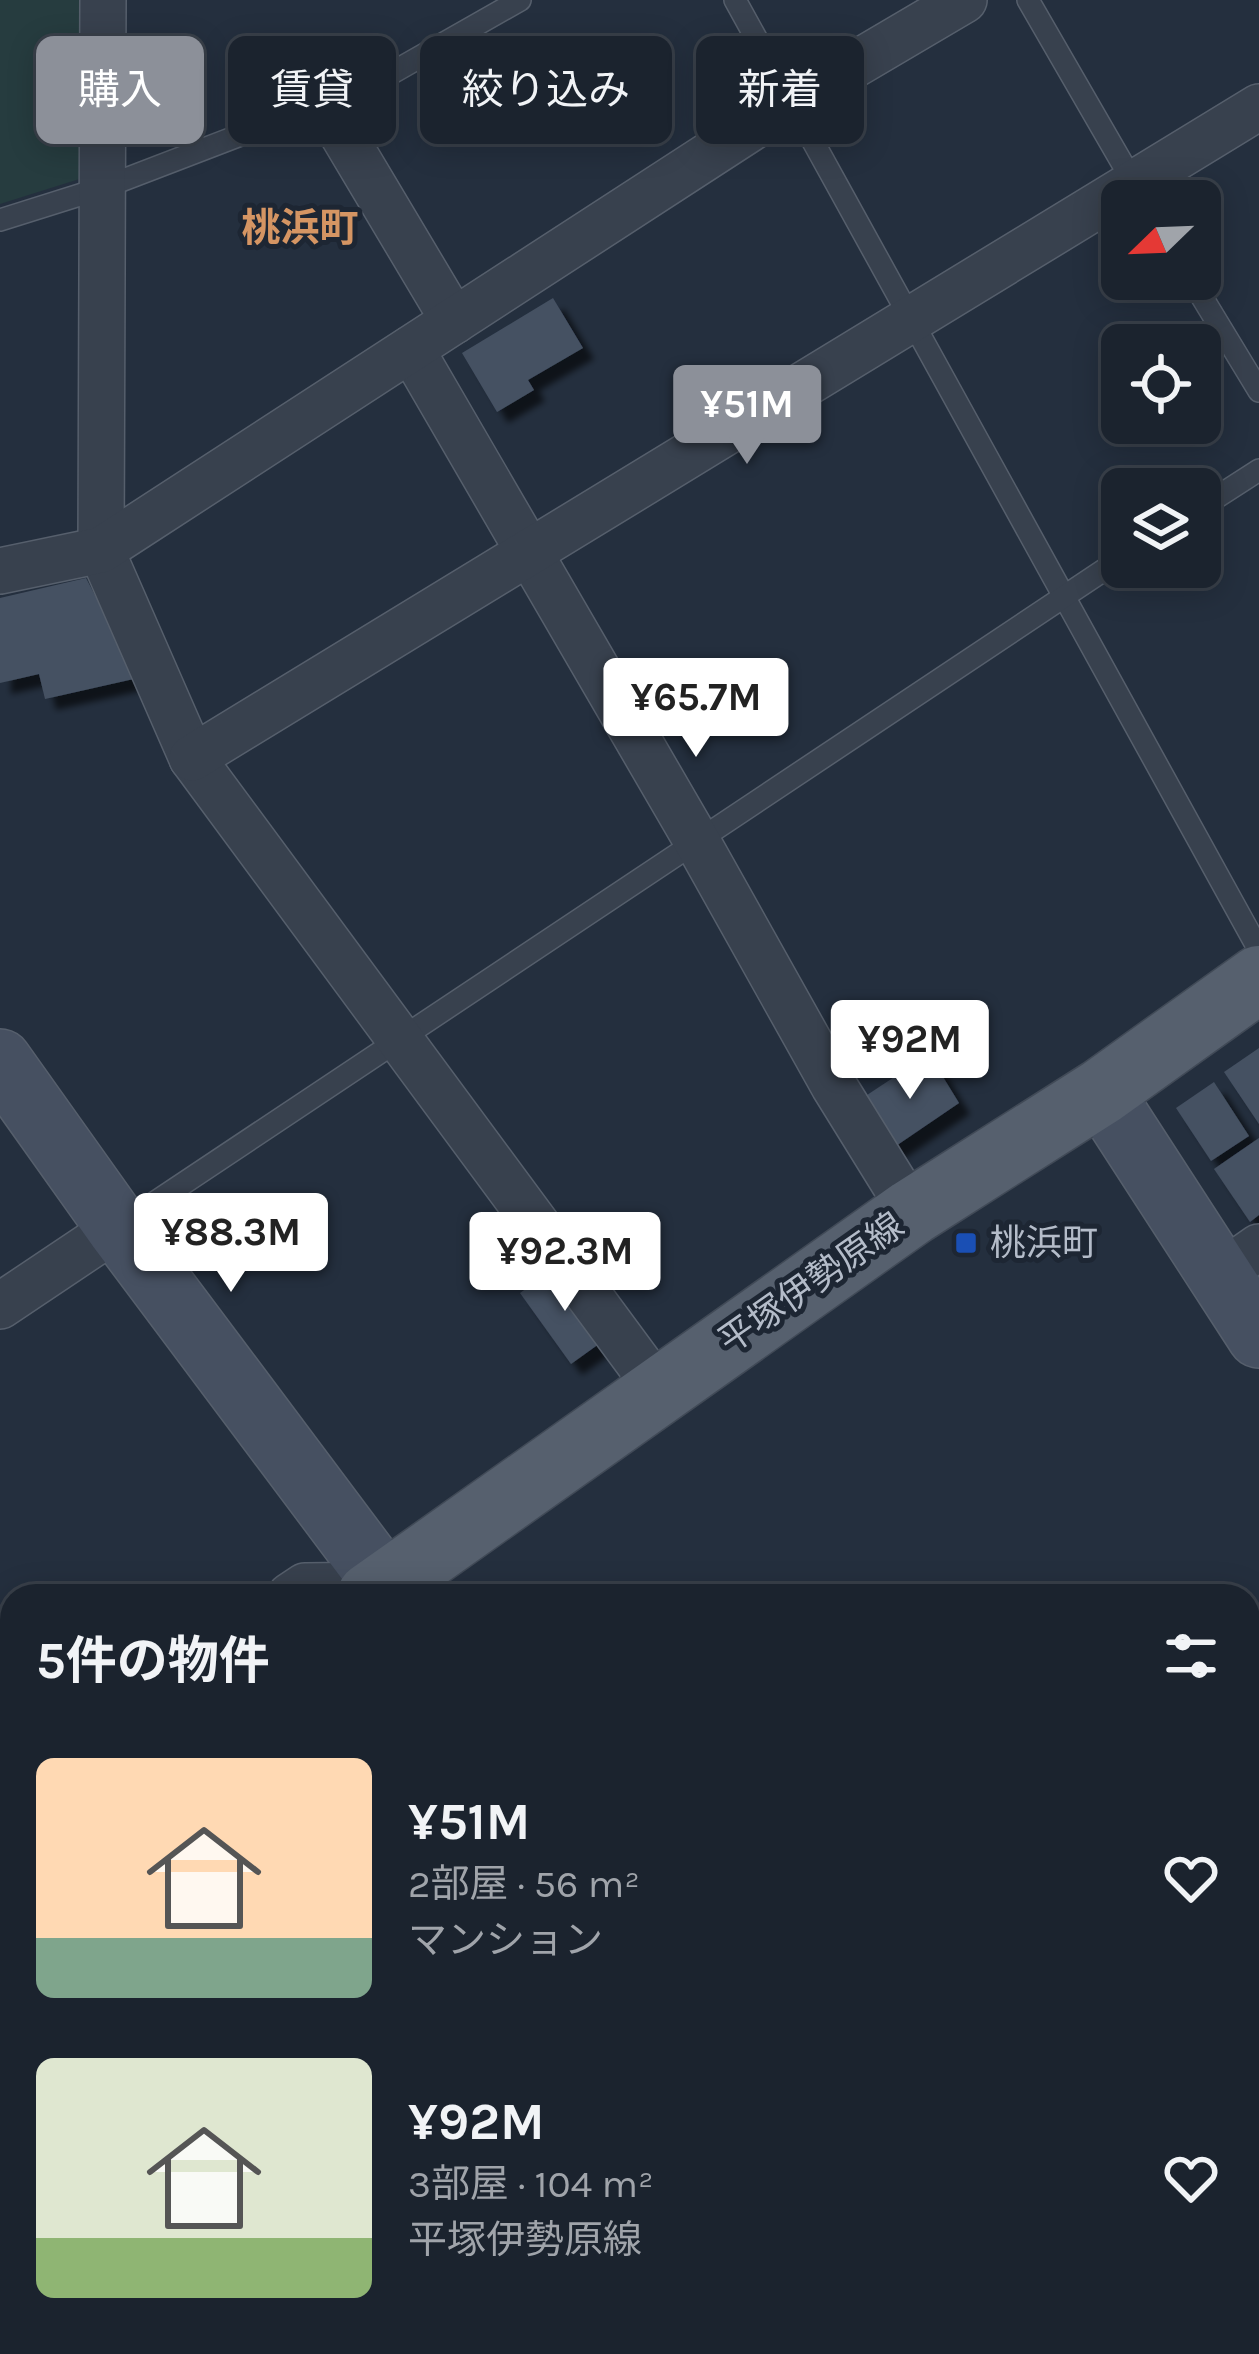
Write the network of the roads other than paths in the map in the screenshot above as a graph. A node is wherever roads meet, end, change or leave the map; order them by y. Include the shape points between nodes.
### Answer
1 (103, 0) edge
2 (520, 0) edge
3 (735, 0) edge
4 (964, 0) edge
5 (1028, 0) edge
6 (755, 36) edge
7 (864, 59) edge
8 (396, 71) edge
9 (1259, 107) edge
10 (228, 140) edge
11 (348, 144) edge
12 (726, 144) edge
13 (814, 144) edge
14 (1132, 180) edge
15 (1157, 180) edge
16 (104, 188) junction
17 (1101, 214) edge
18 (0, 220) edge
19 (1204, 300) edge
20 (912, 320) junction
21 (454, 321) junction
22 (411, 350) junction
23 (1259, 392) edge
24 (1259, 470) edge
25 (1221, 494) edge
26 (101, 550) junction
27 (529, 553) junction
28 (0, 571) edge
29 (1101, 571) edge
30 (1064, 595) junction
31 (193, 758) junction
32 (698, 843) junction
33 (1259, 950) edge
34 (1259, 979) edge
35 (400, 1040) junction
36 (0, 1060) edge
37 (1101, 1092) junction
38 (912, 1212) junction
39 (118, 1227) junction
40 (1239, 1261) edge
41 (0, 1306) edge
42 (1259, 1336) edge
43 (658, 1390) junction
44 (373, 1584) edge
45 (390, 1584) edge

1 - 16 street
2 - 8 lane
3 - 6 lane
4 - 7 street
5 - 14 lane
9 - 15 street
10 - 16 lane
11 - 21 street
12 - 21 street
13 - 20 lane
16 - 18 lane
16 - 26 street
17 - 20 street
19 - 23 lane
20 - 27 street
20 - 30 lane
21 - 22 street
22 - 26 street
22 - 27 street
24 - 25 lane
26 - 28 street
26 - 31 street
27 - 31 street
27 - 32 street
29 - 30 lane
30 - 32 lane
30 - 33 lane
31 - 35 street
32 - 35 lane
32 - 38 street
34 - 37 main road, 平塚伊勢原線
35 - 39 lane
35 - 43 street
36 - 39 street
37 - 38 main road, 平塚伊勢原線
37 - 40 street
38 - 43 main road, 平塚伊勢原線
39 - 41 street
39 - 44 street
40 - 42 street
43 - 45 main road, 平塚伊勢原線

